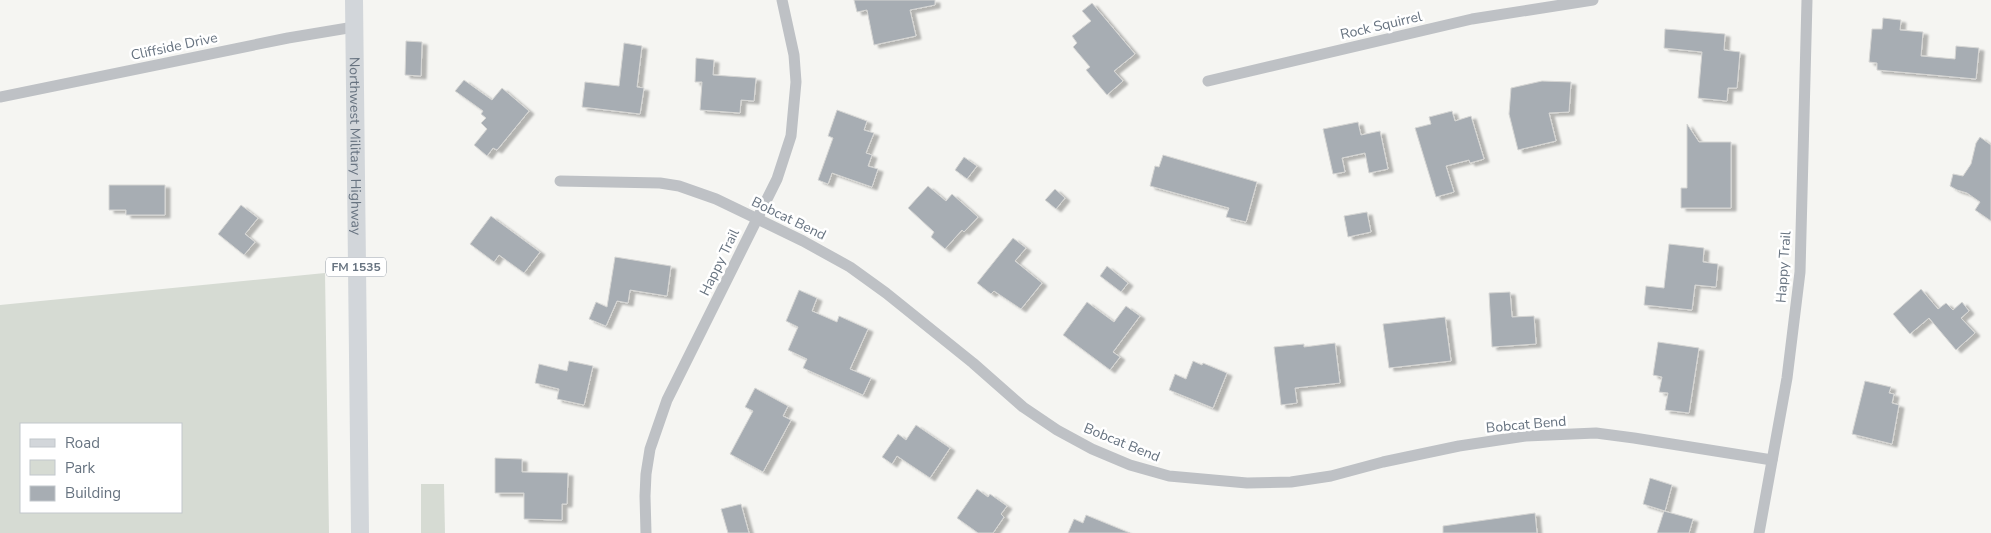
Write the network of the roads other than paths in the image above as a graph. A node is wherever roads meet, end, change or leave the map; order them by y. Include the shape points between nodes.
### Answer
1 (354, 0) edge
2 (782, 0) edge
3 (1593, 0) edge
4 (1806, 0) edge
5 (354, 27) junction
6 (1208, 81) dead end
7 (0, 97) edge
8 (560, 181) dead end
9 (757, 220) junction
10 (1772, 460) junction
11 (360, 533) edge
12 (646, 533) edge
13 (1759, 533) edge

1 - 5 main road, Northwest Military Highway / FM 1535
2 - 9 street, Happy Trail via 794,55 796,82 791,136 777,179
3 - 6 street, Rock Squirrel via 1472,20
4 - 10 street, Happy Trail via 1800,272 1787,378
5 - 7 street, Cliffside Drive
5 - 11 main road, Northwest Military Highway / FM 1535
8 - 9 street, Bobcat Bend via 679,186 716,199
9 - 10 street, Bobcat Bend via 850,267 958,351 1023,407 1057,430 1130,465 1169,476 1247,483 1291,482 1331,476 1459,446 1526,436 1596,433
9 - 12 street, Happy Trail via 667,400 650,449 646,474
10 - 13 street, Happy Trail

